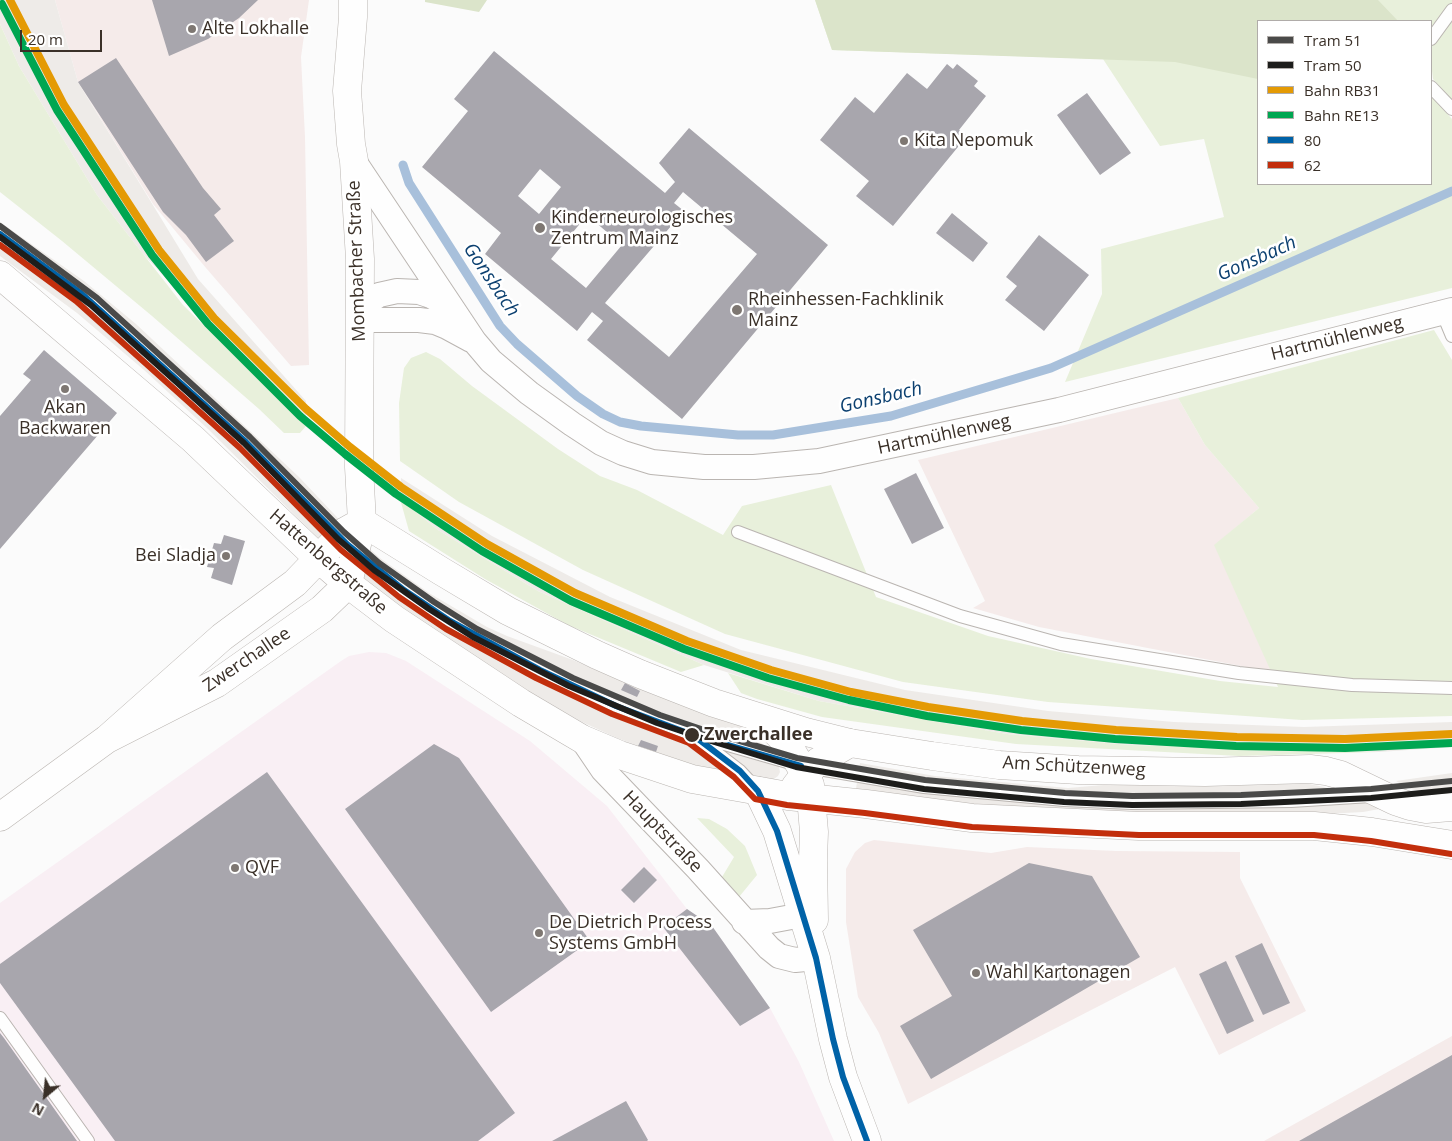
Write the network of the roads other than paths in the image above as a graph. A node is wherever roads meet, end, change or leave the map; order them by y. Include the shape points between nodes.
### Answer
1 (353, 0) edge
2 (1452, 10) edge
3 (1432, 38) edge
4 (1432, 87) edge
5 (1452, 109) edge
6 (354, 161) junction
7 (0, 234) edge
8 (0, 275) edge
9 (452, 309) junction
10 (1447, 311) edge
11 (360, 320) junction
12 (1452, 336) edge
13 (474, 341) junction
14 (738, 532) dead end
15 (352, 536) junction
16 (318, 558) junction
17 (348, 584) junction
18 (1452, 688) edge
19 (764, 720) junction
20 (693, 735) junction
21 (107, 739) junction
22 (582, 739) junction
23 (850, 743) junction
24 (804, 780) junction
25 (758, 791) junction
26 (1384, 795) junction
27 (1439, 808) edge
28 (0, 817) edge
29 (1452, 820) edge
30 (775, 825) junction
31 (1452, 845) edge
32 (802, 915) junction
33 (744, 922) junction
34 (816, 958) junction
35 (0, 1018) edge
36 (88, 1141) edge
37 (867, 1141) edge

1 - 6 main road, Mombacher Straße via 347,91
2 - 3 lane
4 - 5 lane
6 - 9 street, Hartmühlenweg
6 - 11 main road, Mombacher Straße
7 - 15 lane, Hattenbergstraße via 82,294
8 - 16 main road, Hattenbergstraße via 193,438
9 - 11 street, Hartmühlenweg via 419,292 397,291 379,295 369,302
9 - 13 street, Hartmühlenweg
10 - 12 lane, Hartmühlenweg
10 - 13 street, Hartmühlenweg via 1059,410 819,460 754,467 683,466 623,454 601,443 529,393 491,361
11 - 13 street, Hartmühlenweg via 435,322
11 - 15 main road, Mombacher Straße via 359,468
14 - 18 lane via 960,616 1061,644 1239,674 1352,685
15 - 16 main road, Zwerchallee
15 - 17 main road
15 - 19 main road, Hattenbergstraße via 463,585 640,674
15 - 20 lane, Hattenbergstraße via 376,568 424,605 493,646 590,695
16 - 17 main road, Hattenbergstraße
16 - 21 main road, Zwerchallee via 295,583 222,637
17 - 21 main road, Zwerchallee via 322,609 217,683
17 - 22 main road, Hattenbergstraße via 491,684
19 - 23 main road, Am Schützenweg
19 - 24 main road via 787,743
20 - 24 lane, Hattenbergstraße
20 - 25 lane, Hattenbergstraße via 740,771
21 - 28 main road, Zwerchallee
22 - 25 main road, Hattenbergstraße via 692,779
22 - 33 street, Hauptstraße via 603,770
23 - 24 main road via 834,751
23 - 26 main road, Am Schützenweg via 998,764 1078,770 1205,772 1310,769 1341,775
24 - 25 main road, Hattenbergstraße
24 - 26 lane, Am Schützenweg via 1132,803
24 - 30 main road
24 - 31 main road via 972,818 1139,826 1314,826
24 - 34 main road
25 - 30 main road
26 - 27 main road, Am Schützenweg via 1395,801
27 - 29 street, Am Schützenweg
30 - 32 main road
32 - 33 street
32 - 34 main road
33 - 34 street, Hauptstraße via 779,956 794,960
34 - 37 main road via 846,1086
35 - 36 lane

